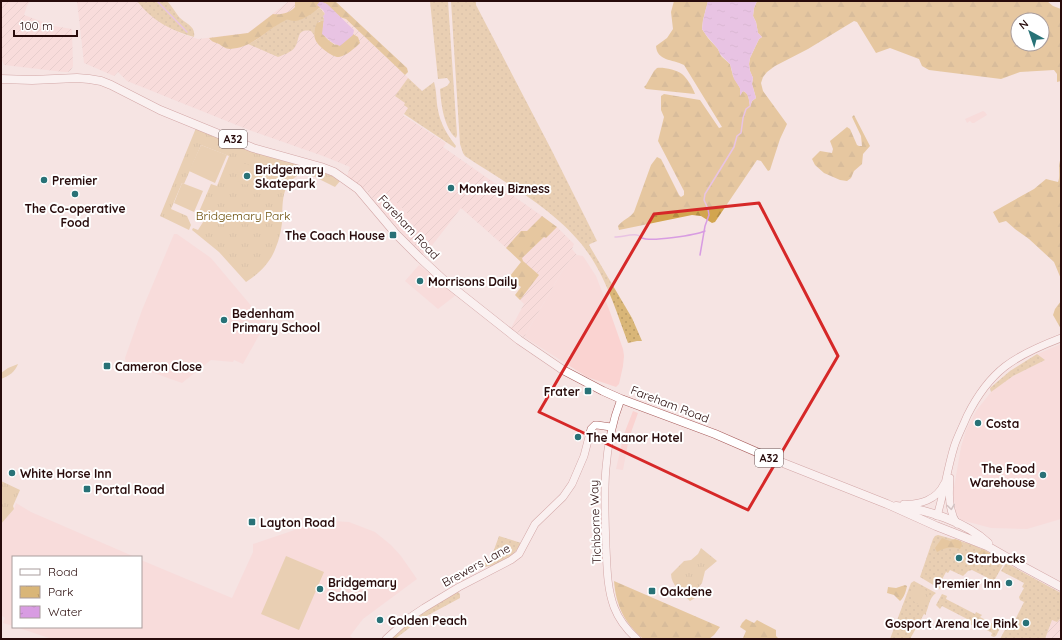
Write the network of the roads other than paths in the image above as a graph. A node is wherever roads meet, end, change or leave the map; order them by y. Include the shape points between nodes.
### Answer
1 (1, 79) edge
2 (1061, 338) edge
3 (621, 399) junction
4 (611, 427) junction
5 (950, 462) junction
6 (946, 479) junction
7 (891, 505) junction
8 (937, 516) junction
9 (957, 524) junction
10 (936, 526) junction
11 (987, 546) junction
12 (995, 550) junction
13 (1061, 587) edge
14 (386, 639) edge
15 (637, 639) edge

1 - 3 main road, Fareham Road / A32 via 77,78 101,81 160,110 253,148 334,172 358,189 422,261 518,340 563,370
2 - 5 street via 1020,356 998,372 986,385 960,432
3 - 4 street, Tichborne Way
3 - 7 main road, Fareham Road / A32
4 - 14 street, Brewers Lane via 595,425 591,428 584,456 572,484 535,524 519,554 424,608
4 - 15 street, Tichborne Way via 604,489 609,585 618,616
5 - 6 street
5 -> 9 street via 950,502
6 - 7 street via 939,492 928,500
6 - 8 street
7 - 8 main road, Fareham Road / A32 via 908,507
7 - 10 main road, Fareham Road / A32
8 - 9 main road, Fareham Road / A32
8 - 10 main road
8 - 11 main road, A32 via 941,524 971,535
9 - 12 main road, Fareham Road / A32 via 980,536
10 - 11 main road, Fareham Road / A32
11 - 12 main road, Fareham Road / A32
12 - 13 main road, Fareham Road / A32

